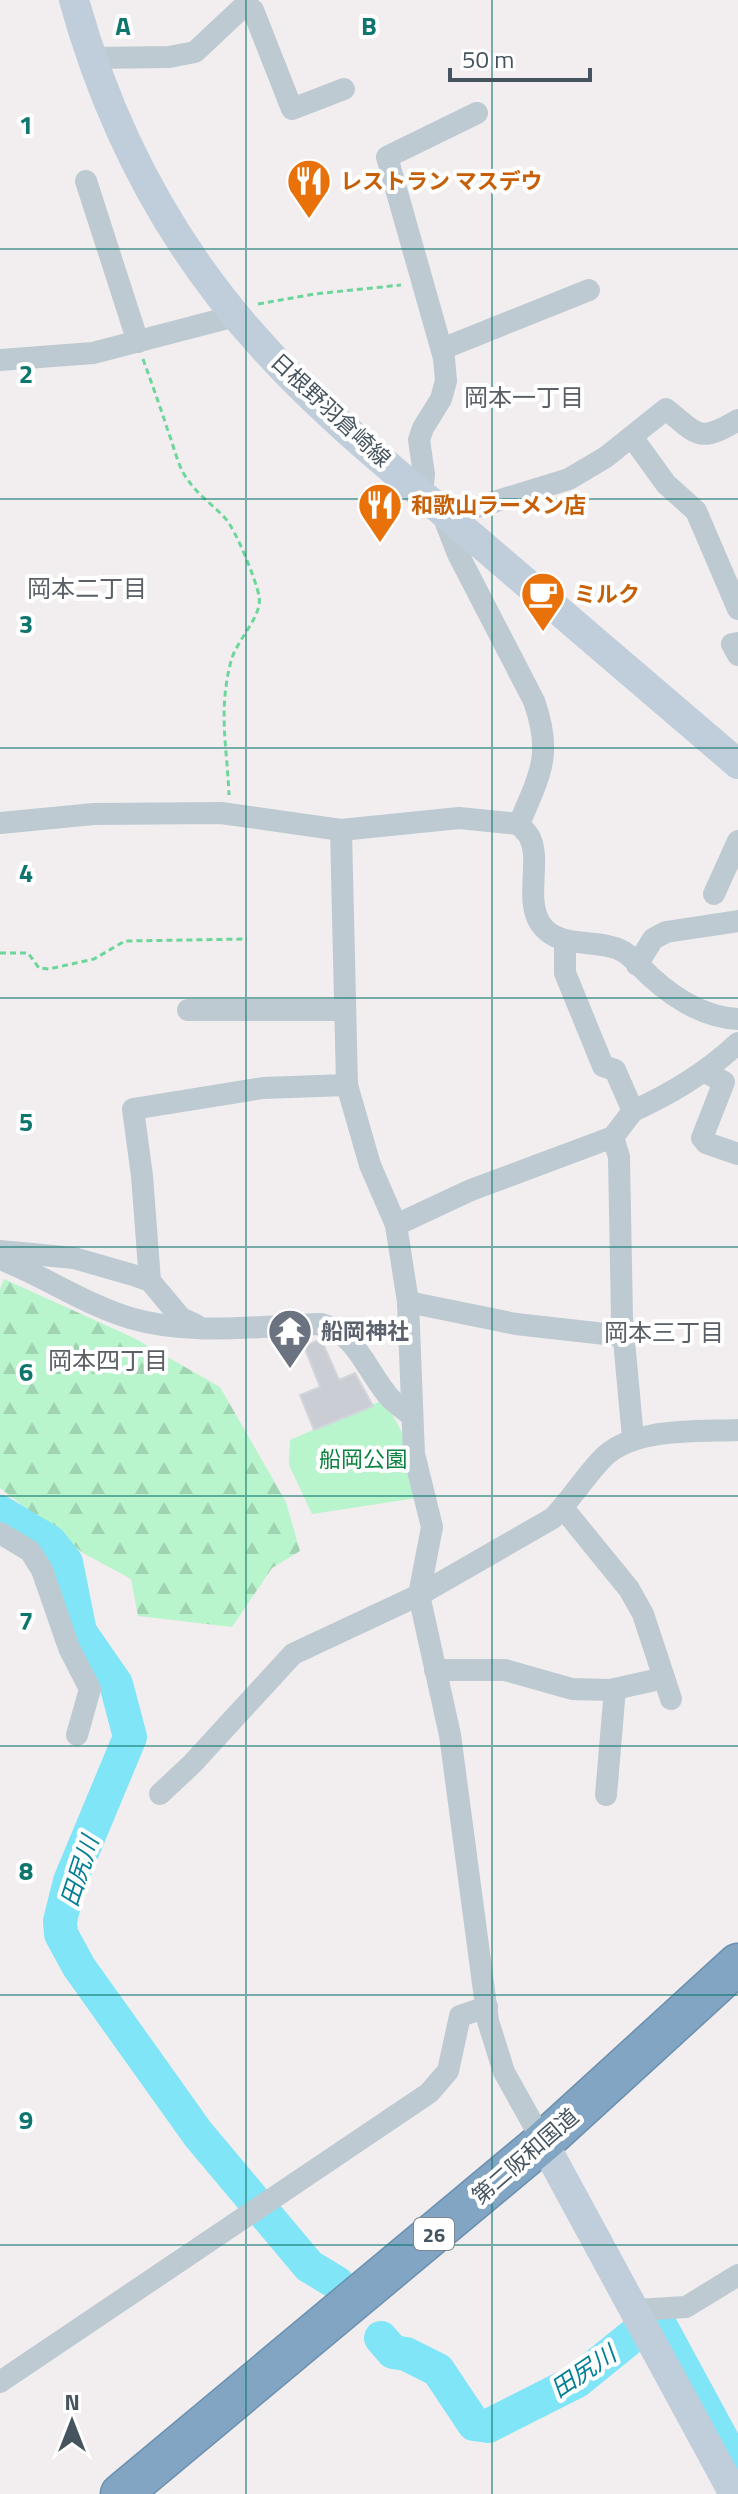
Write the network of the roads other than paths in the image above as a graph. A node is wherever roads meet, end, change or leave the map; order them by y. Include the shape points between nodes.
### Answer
1 (74, 0) edge
2 (90, 58) junction
3 (344, 89) dead end
4 (477, 113) dead end
5 (86, 181) dead end
6 (589, 290) dead end
7 (233, 312) junction
8 (138, 342) junction
9 (442, 349) junction
10 (0, 360) edge
11 (738, 420) edge
12 (632, 437) junction
13 (437, 506) junction
14 (738, 609) edge
15 (738, 643) edge
16 (738, 655) edge
17 (738, 764) edge
18 (0, 823) edge
19 (519, 824) junction
20 (341, 830) junction
21 (738, 841) edge
22 (714, 894) dead end
23 (738, 921) edge
24 (565, 941) junction
25 (637, 965) junction
26 (188, 1010) dead end
27 (345, 1010) junction
28 (738, 1019) edge
29 (738, 1043) edge
30 (705, 1072) junction
31 (347, 1085) junction
32 (633, 1111) junction
33 (613, 1137) junction
34 (738, 1154) edge
35 (396, 1225) junction
36 (0, 1251) edge
37 (0, 1259) edge
38 (150, 1281) junction
39 (408, 1302) junction
40 (198, 1326) junction
41 (623, 1336) junction
42 (410, 1414) junction
43 (738, 1430) edge
44 (633, 1438) junction
45 (563, 1508) junction
46 (0, 1533) edge
47 (419, 1595) junction
48 (435, 1670) junction
49 (615, 1689) junction
50 (77, 1735) dead end
51 (160, 1794) dead end
52 (606, 1795) dead end
53 (738, 1964) edge
54 (738, 1998) edge
55 (487, 2007) junction
56 (550, 2152) junction
57 (738, 2275) edge
58 (636, 2310) junction
59 (0, 2382) edge
60 (121, 2494) edge
61 (162, 2494) edge
62 (734, 2494) edge

1 - 2 main road, 日根野羽倉崎線
2 - 3 street via 195,52 245,5 253,10 292,109
2 - 7 main road, 日根野羽倉崎線 via 154,198
4 - 9 street via 387,157
5 - 8 street
6 - 9 street
7 - 8 street
7 - 13 main road, 日根野羽倉崎線 via 322,407
8 - 10 street via 93,353
9 - 13 street via 446,381 419,440 424,474
11 - 12 street via 713,435 695,433 666,409
12 - 13 street via 569,479
12 - 14 street via 666,484 696,511
13 - 17 main road, 日根野羽倉崎線
13 - 19 street via 542,724 542,770
15 - 16 street via 732,644
18 - 20 street via 94,814 229,814
19 - 20 street via 459,818
19 - 24 street via 531,839 534,906 540,923
20 - 27 street
21 - 22 street
23 - 25 street via 666,932 653,939
24 - 25 street via 624,952
24 - 32 street via 565,973 603,1066 615,1070
25 - 28 street via 688,1005
26 - 27 street
27 - 31 street
29 - 30 street
30 - 32 street
30 - 34 street via 724,1082 702,1138
31 - 35 street via 370,1165
31 - 38 street via 263,1088 133,1109
32 - 33 street
33 - 35 street via 471,1190
33 - 41 street via 619,1157
35 - 39 street
36 - 38 street via 74,1258
37 - 40 street via 130,1318
38 - 40 street via 181,1318
39 - 41 street via 516,1324
39 - 42 street
40 - 42 street via 335,1327 388,1397
41 - 44 street
42 - 47 street via 432,1527
43 - 44 street
44 - 45 street via 603,1457
45 - 47 street
45 - 49 street via 629,1589 668,1688
46 - 50 street via 30,1551 42,1570 69,1648 90,1689
47 - 48 street
47 - 51 street via 293,1654
48 - 49 street via 505,1670 572,1689
48 - 55 street via 450,1735
49 - 52 street
53 - 56 highway, 第二阪和国道 / 26
54 - 56 highway, 第二阪和国道 / 26
55 - 56 street via 504,2072
55 - 59 street via 460,2016 448,2071 429,2093
56 - 58 main road
56 - 60 highway, 第二阪和国道 / 26
56 - 61 highway, 第二阪和国道 / 26 via 385,2309
57 - 58 street via 686,2307
58 - 62 main road

